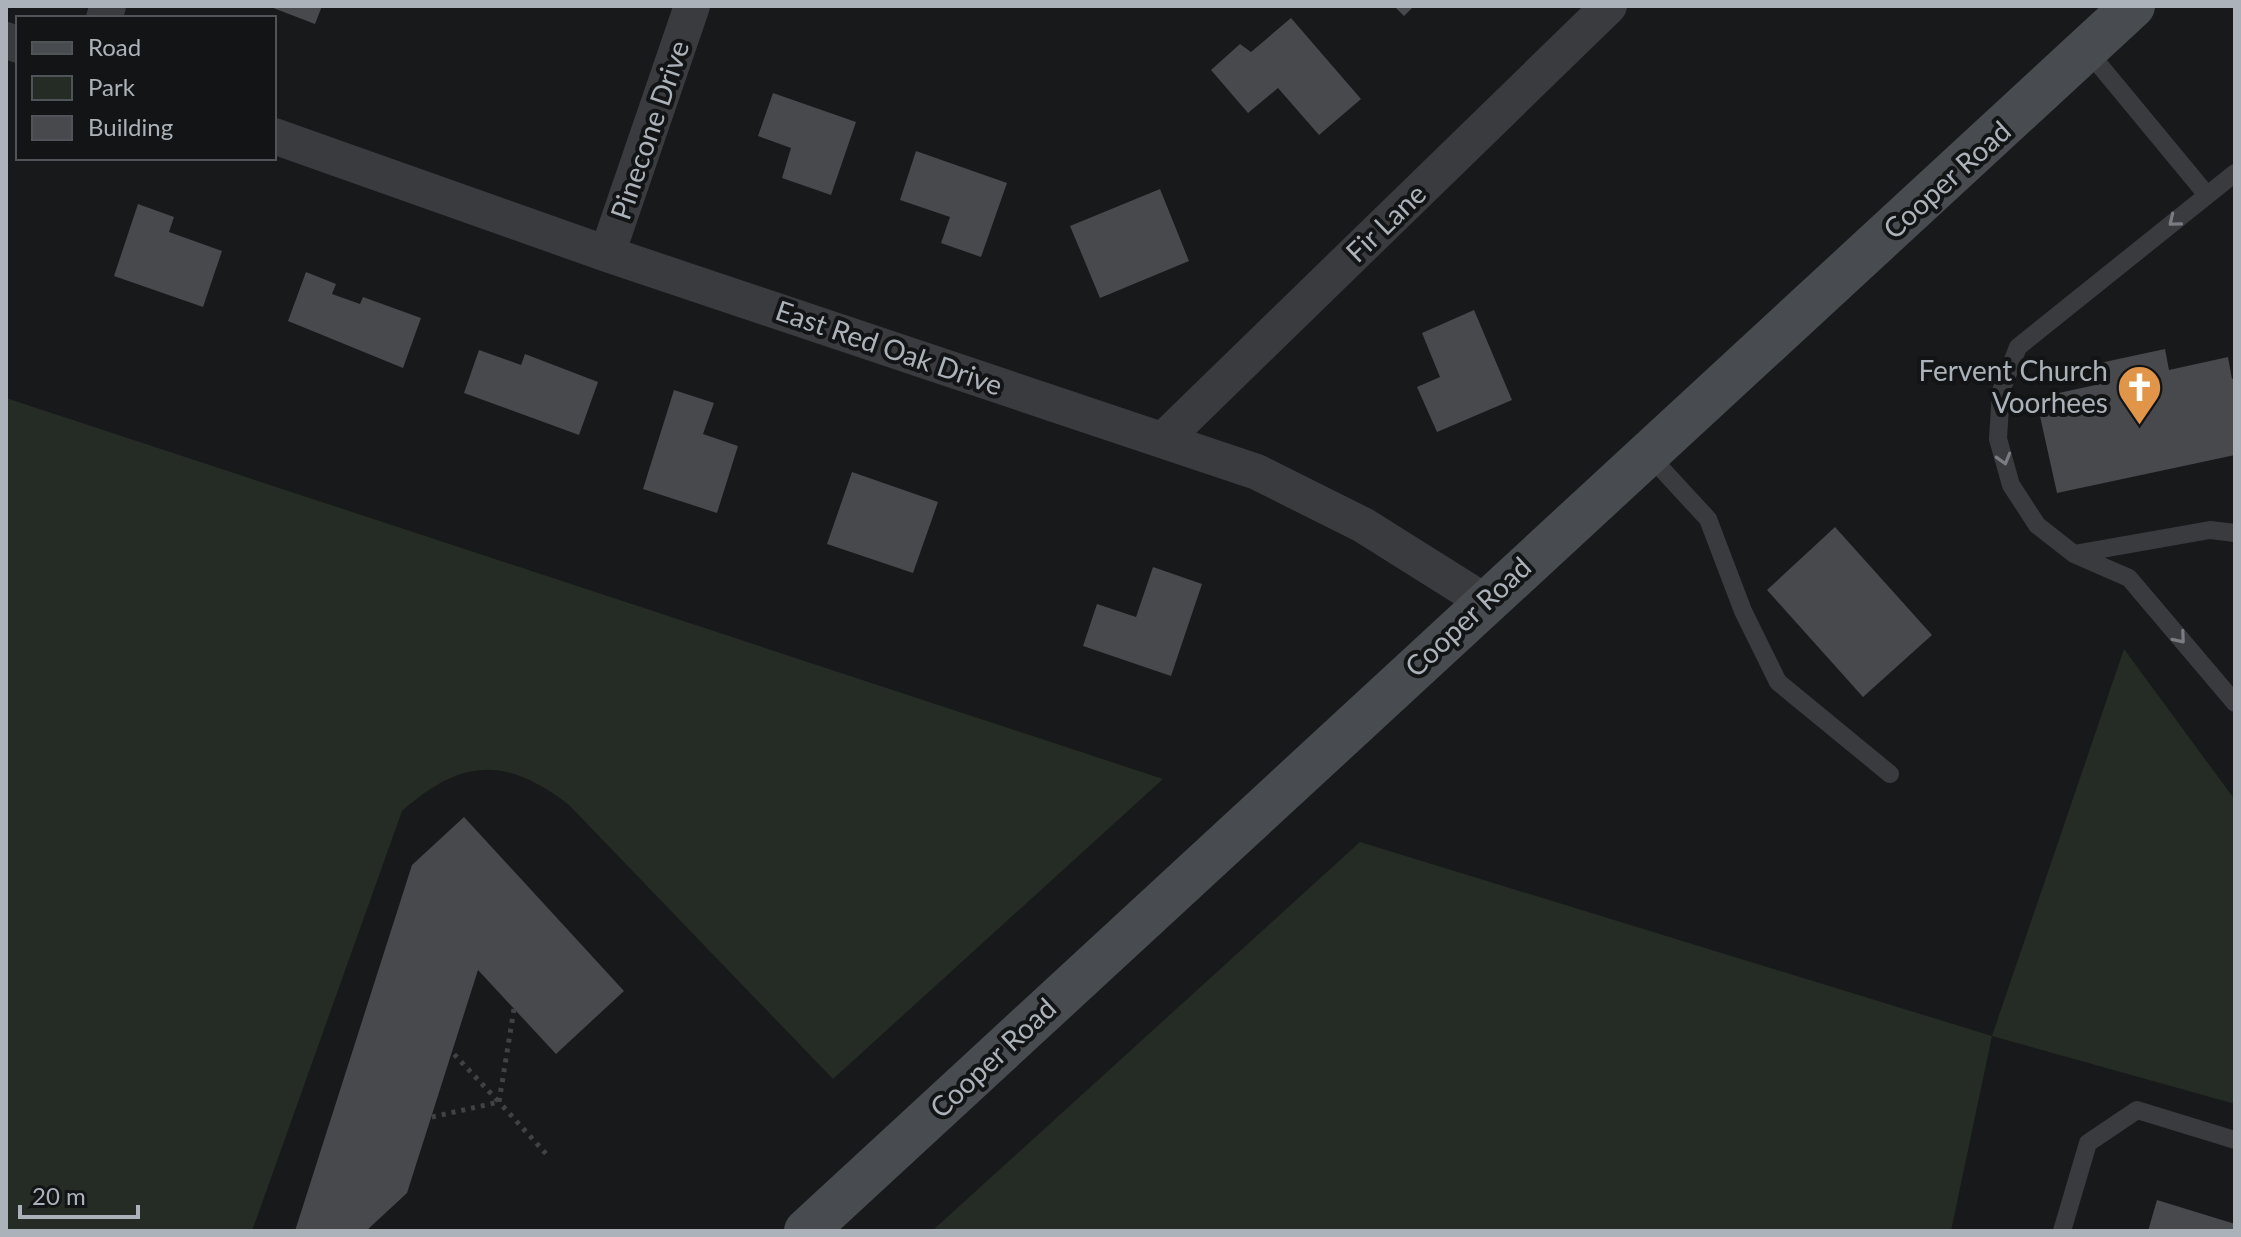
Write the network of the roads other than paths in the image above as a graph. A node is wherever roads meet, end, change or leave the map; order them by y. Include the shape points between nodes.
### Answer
1 (692, 6) edge
2 (1609, 6) edge
3 (2133, 6) edge
4 (2087, 50) junction
5 (276, 137) edge
6 (2235, 173) edge
7 (2207, 195) junction
8 (607, 254) junction
9 (1163, 440) junction
10 (1647, 453) junction
11 (2235, 533) edge
12 (2074, 554) junction
13 (1484, 601) junction
14 (2235, 703) edge
15 (1890, 774) dead end
16 (2235, 1140) edge
17 (806, 1231) edge
18 (2062, 1231) edge

1 - 8 street, Pinecone Drive
2 - 9 street, Fir Lane
3 - 4 street, Cooper Road
4 - 7 lane
4 - 10 street, Cooper Road
5 - 8 street, East Red Oak Drive
6 - 7 lane
7 -> 12 lane via 2018,347 2001,391 1998,439 2011,485 2037,525
8 - 9 street, East Red Oak Drive
9 - 13 street, East Red Oak Drive via 1257,472 1363,525
10 - 13 street, Cooper Road
10 - 15 lane via 1708,519 1743,611 1778,682
11 - 12 lane via 2210,530
12 -> 14 lane via 2129,578
13 - 17 street, Cooper Road
16 - 18 lane via 2137,1110 2088,1143

